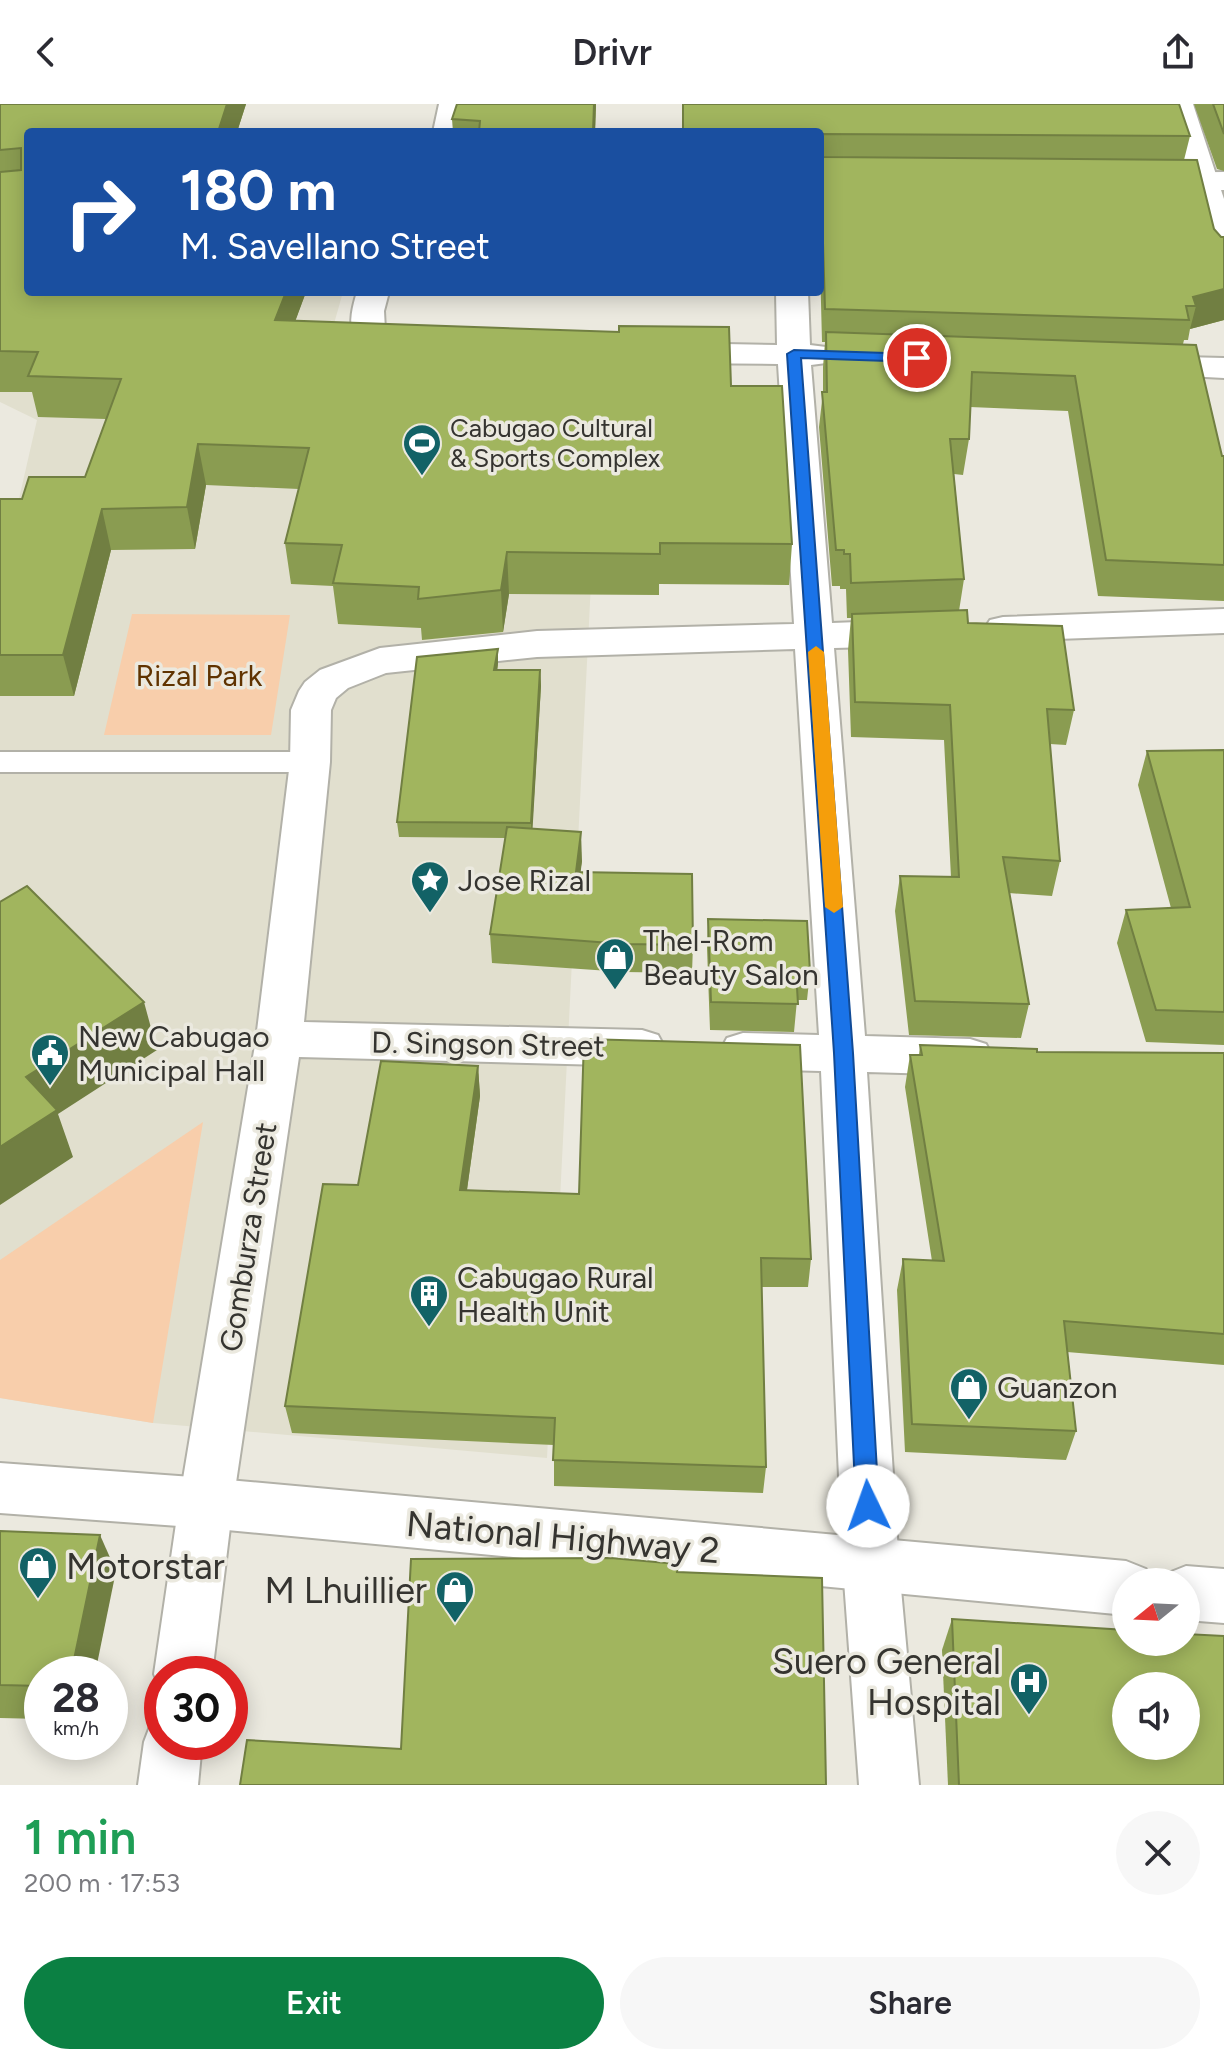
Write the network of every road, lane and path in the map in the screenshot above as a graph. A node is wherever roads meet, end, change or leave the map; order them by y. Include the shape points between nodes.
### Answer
1 (453, 104) edge
2 (1179, 104) edge
3 (448, 128) edge
4 (1113, 181) edge
5 (1215, 182) edge
6 (1224, 260) edge
7 (372, 296) edge
8 (792, 296) edge
9 (439, 348) edge
10 (644, 353) edge
11 (794, 354) junction
12 (857, 356) edge
13 (1112, 365) edge
14 (1224, 368) edge
15 (1224, 621) edge
16 (815, 636) junction
17 (0, 762) edge
18 (310, 762) junction
19 (279, 1039) junction
20 (843, 1053) junction
21 (1018, 1058) edge
22 (0, 1488) edge
23 (206, 1503) junction
24 (871, 1567) junction
25 (1112, 1587) edge
26 (1200, 1594) edge
27 (1224, 1596) edge
28 (185, 1656) edge
29 (171, 1760) edge
30 (168, 1785) edge
31 (889, 1785) edge

1 - 3 main road
2 - 5 main road
4 - 5 main road
5 - 6 main road
7 - 9 main road via 369,335 401,347
8 - 11 main road
10 - 11 main road
11 - 12 main road
11 - 16 main road
13 - 14 main road
15 - 16 main road, Gomburza Street
16 - 18 main road, Gomburza Street via 537,644 380,661 334,679 319,691 311,710
16 - 20 main road
17 - 18 lane
18 - 19 main road, Gomburza Street
19 - 20 main road, D. Singson Street
19 - 23 main road, Gomburza Street
20 - 21 main road, D. Singson Street
20 - 24 main road
22 - 23 main road, National Highway 2
23 - 24 main road, National Highway 2
23 - 28 main road, Gomburza Street
24 - 25 main road, National Highway 2
24 - 31 main road
26 - 27 main road
29 - 30 main road

